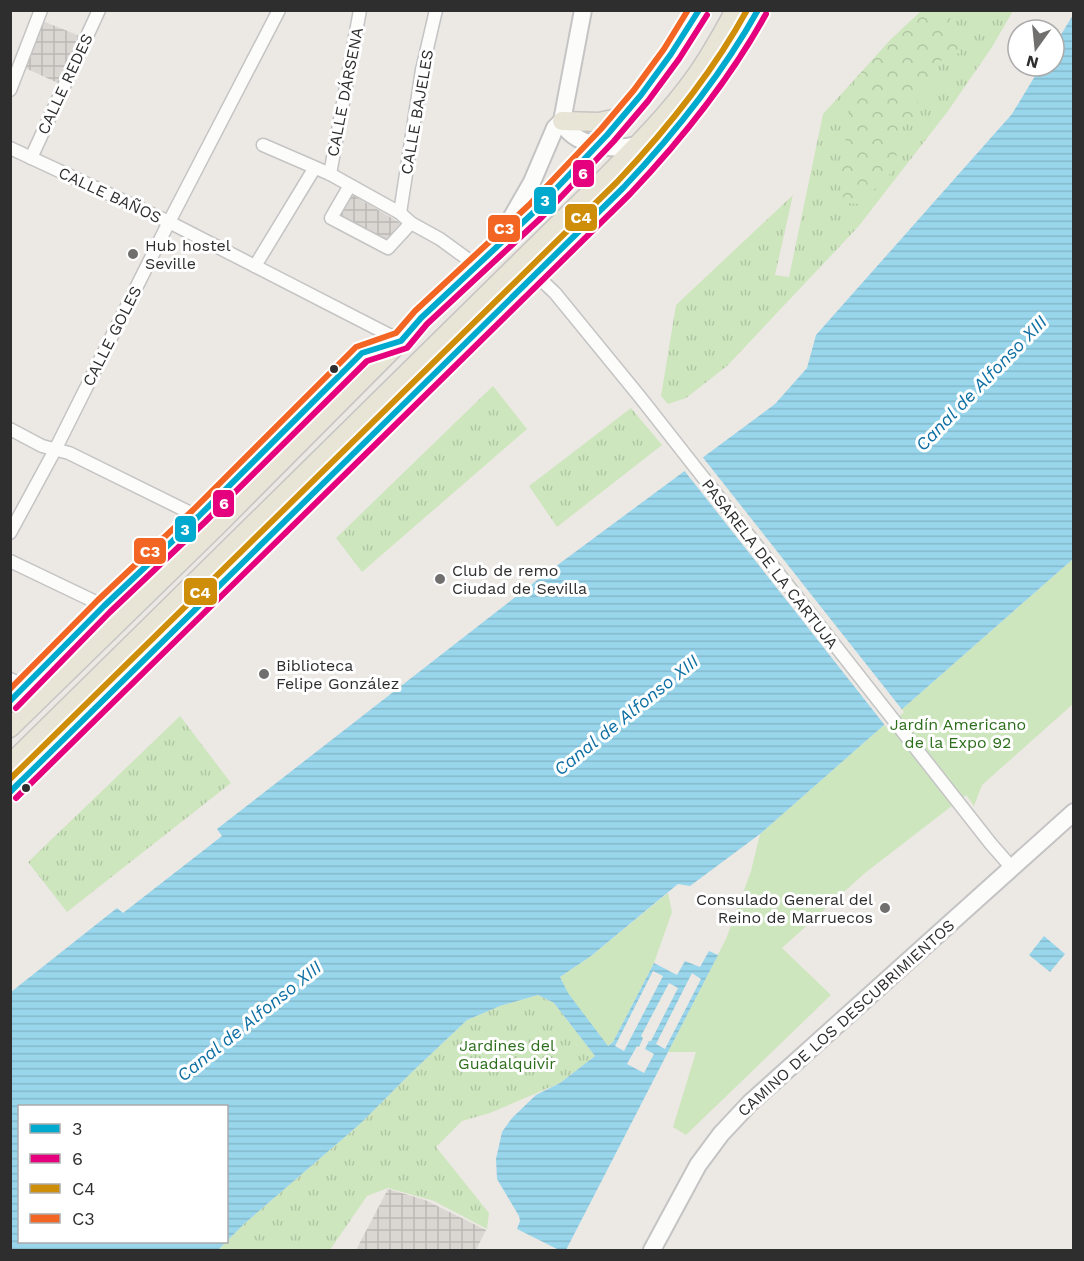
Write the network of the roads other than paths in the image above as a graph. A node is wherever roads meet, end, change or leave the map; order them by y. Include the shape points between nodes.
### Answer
1 (41, 10) edge
2 (99, 10) edge
3 (279, 10) edge
4 (360, 10) edge
5 (435, 10) edge
6 (583, 10) edge
7 (699, 10) edge
8 (735, 10) edge
9 (10, 90) edge
10 (622, 117) junction
11 (569, 122) junction
12 (263, 146) dead end
13 (10, 148) edge
14 (608, 148) junction
15 (31, 158) junction
16 (582, 165) junction
17 (314, 169) junction
18 (330, 174) junction
19 (349, 187) junction
20 (400, 213) junction
21 (169, 222) junction
22 (411, 223) junction
23 (490, 254) junction
24 (255, 266) junction
25 (477, 266) junction
26 (537, 276) dead end
27 (400, 341) junction
28 (10, 429) edge
29 (55, 450) junction
30 (217, 526) junction
31 (10, 533) edge
32 (10, 561) edge
33 (104, 606) dead end
34 (10, 679) edge
35 (36, 703) junction
36 (10, 728) edge
37 (10, 764) edge
38 (1074, 812) edge
39 (1012, 868) junction
40 (652, 1251) edge

1 - 9 street
2 - 15 street, CALLE REDES
3 - 21 street, CALLE GOLES
4 - 18 street, CALLE DÁRSENA
5 - 20 street, CALLE BAJELES
6 - 11 street
7 - 10 main road via 680,44
8 - 14 main road via 684,92 637,145
10 - 11 main road
10 - 14 main road
11 - 14 street
11 - 23 street via 555,128 532,182
12 - 17 street
13 - 15 street, CALLE BAÑOS
14 - 16 main road
14 - 16 main road via 607,160
14 - 37 main road via 523,261
15 - 21 street, CALLE BAÑOS
16 - 23 main road
17 - 18 street
17 - 24 street
18 - 19 street
19 - 20 street
19 - 22 street via 332,218 388,249
20 - 22 street
21 - 24 street, CALLE BAÑOS
21 - 29 street, CALLE GOLES
22 - 25 street
23 - 25 main road
24 - 27 street, CALLE BAÑOS
25 - 27 main road
26 - 39 street, PASARELA DE LA CARTUJA via 639,397
27 - 30 main road
28 - 29 street
29 - 30 street via 69,453
29 - 31 street, CALLE GOLES
30 - 35 main road
32 - 33 street
34 - 35 street via 27,687
35 - 36 main road
38 - 39 street, CAMINO DE LOS DESCUBRIMIENTOS
39 - 40 street, CAMINO DE LOS DESCUBRIMIENTOS via 750,1103 698,1166

